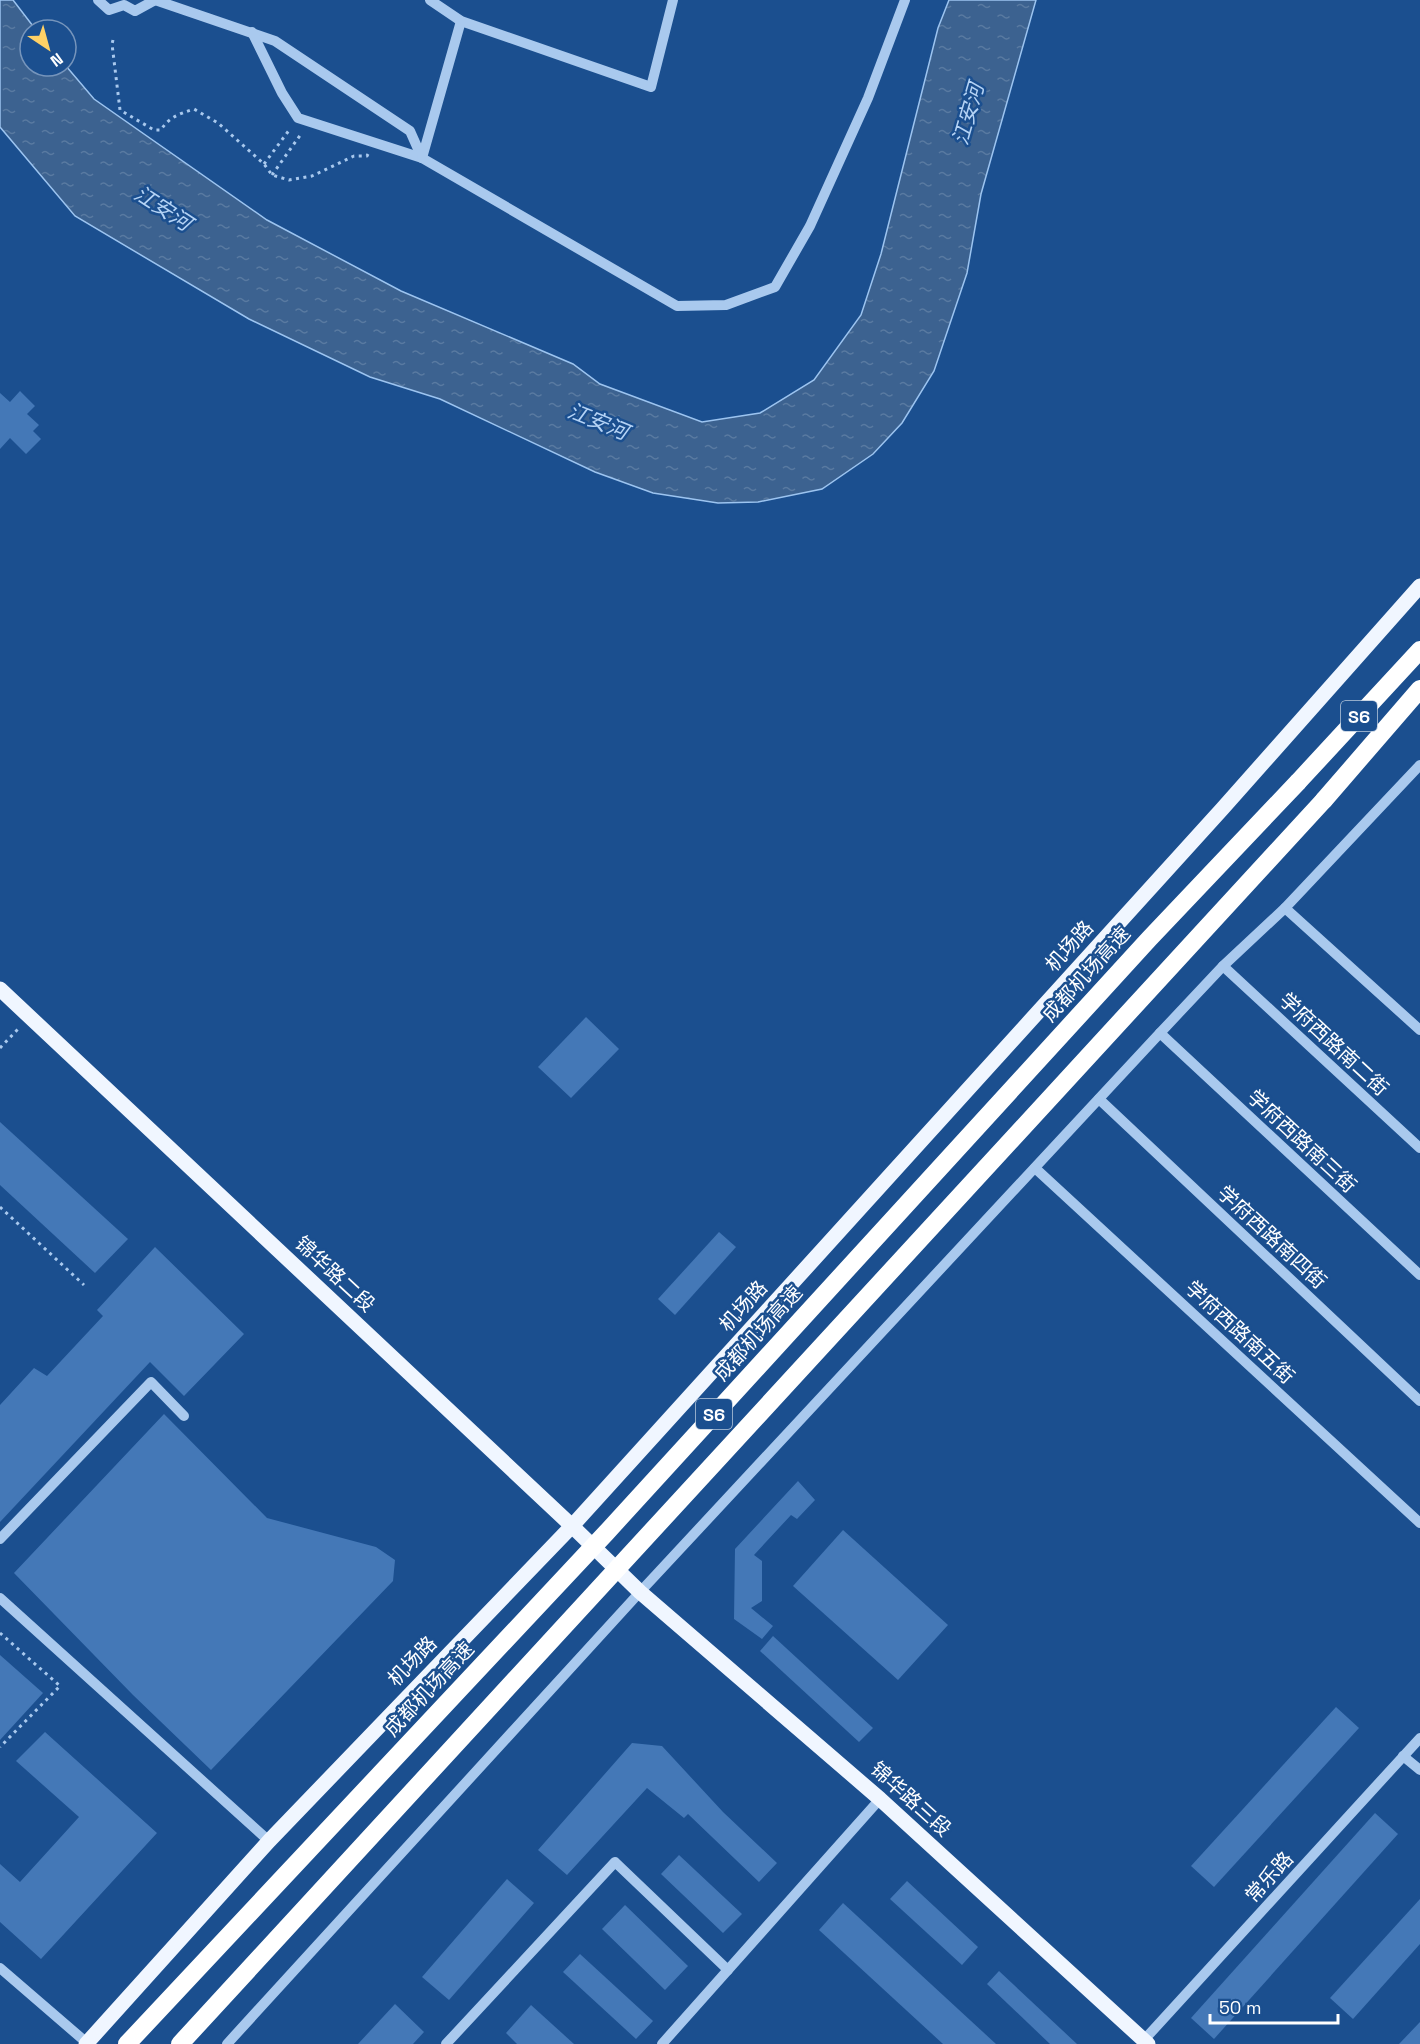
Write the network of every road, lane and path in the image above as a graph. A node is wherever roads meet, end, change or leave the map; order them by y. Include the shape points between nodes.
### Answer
1 (98, 0) edge
2 (430, 0) edge
3 (673, 0) edge
4 (905, 0) edge
5 (461, 21) junction
6 (252, 32) junction
7 (113, 40) dead end
8 (298, 118) junction
9 (309, 122) junction
10 (375, 143) junction
11 (422, 158) junction
12 (264, 164) junction
13 (272, 175) junction
14 (1420, 586) edge
15 (1420, 650) edge
16 (1420, 689) edge
17 (1420, 765) edge
18 (1285, 908) junction
19 (1223, 966) junction
20 (0, 988) edge
21 (30, 1016) junction
22 (1420, 1030) edge
23 (1160, 1033) junction
24 (0, 1048) edge
25 (1099, 1099) junction
26 (1420, 1148) edge
27 (1035, 1168) junction
28 (0, 1207) edge
29 (1420, 1275) edge
30 (84, 1285) dead end
31 (1420, 1401) edge
32 (184, 1416) dead end
33 (1420, 1523) edge
34 (572, 1526) junction
35 (0, 1539) edge
36 (640, 1592) junction
37 (0, 1598) edge
38 (0, 1633) edge
39 (1420, 1738) edge
40 (0, 1747) edge
41 (1403, 1756) junction
42 (1420, 1770) edge
43 (880, 1799) junction
44 (269, 1840) junction
45 (0, 1968) edge
46 (728, 1970) junction
47 (1146, 2042) edge
48 (87, 2044) edge
49 (128, 2044) edge
50 (180, 2044) edge
51 (227, 2044) edge
52 (446, 2044) edge
53 (662, 2044) edge

1 - 6 street via 109,10 123,5 135,11 155,0
2 - 5 street
3 - 5 street via 651,87
4 - 11 street via 868,98 810,226 775,287 726,305 677,306
5 - 11 street
6 - 8 street
6 - 11 street via 275,41 410,131
7 - 12 path via 120,110 153,130 161,130 176,115 194,110 218,123
8 - 9 street
8 - 12 path
9 - 10 street
9 - 13 path
10 - 11 street
10 - 13 path via 367,156 354,156 312,176 290,180
12 - 13 path
14 - 34 main road, 机场路
15 - 49 highway, 成都机场高速 / S6, bridge via 1132,956 606,1533
16 - 50 highway, S6, bridge via 1324,800
17 - 18 street
18 - 19 street
18 - 22 street
19 - 23 street
19 - 26 street, 学府西路南二街
20 - 21 main road, 锦华路二段
21 - 24 path
21 - 34 main road, 锦华路二段
23 - 25 street
23 - 29 street, 学府西路南三街
25 - 27 street
25 - 31 street, 学府西路南四街
27 - 33 street, 学府西路南五街
27 - 36 street
28 - 30 path
32 - 35 street via 151,1382
34 - 36 main road, 锦华路二段
34 - 44 main road, 机场路
36 - 43 main road, 锦华路三段
36 - 51 street
37 - 44 street
38 - 40 path via 60,1686
39 - 41 street, 常乐路
41 - 42 street
41 - 47 street, 常乐路
43 - 46 street
43 - 47 main road, 锦华路三段
44 - 48 main road, 机场路
45 - 48 street
46 - 52 street via 615,1862
46 - 53 street

